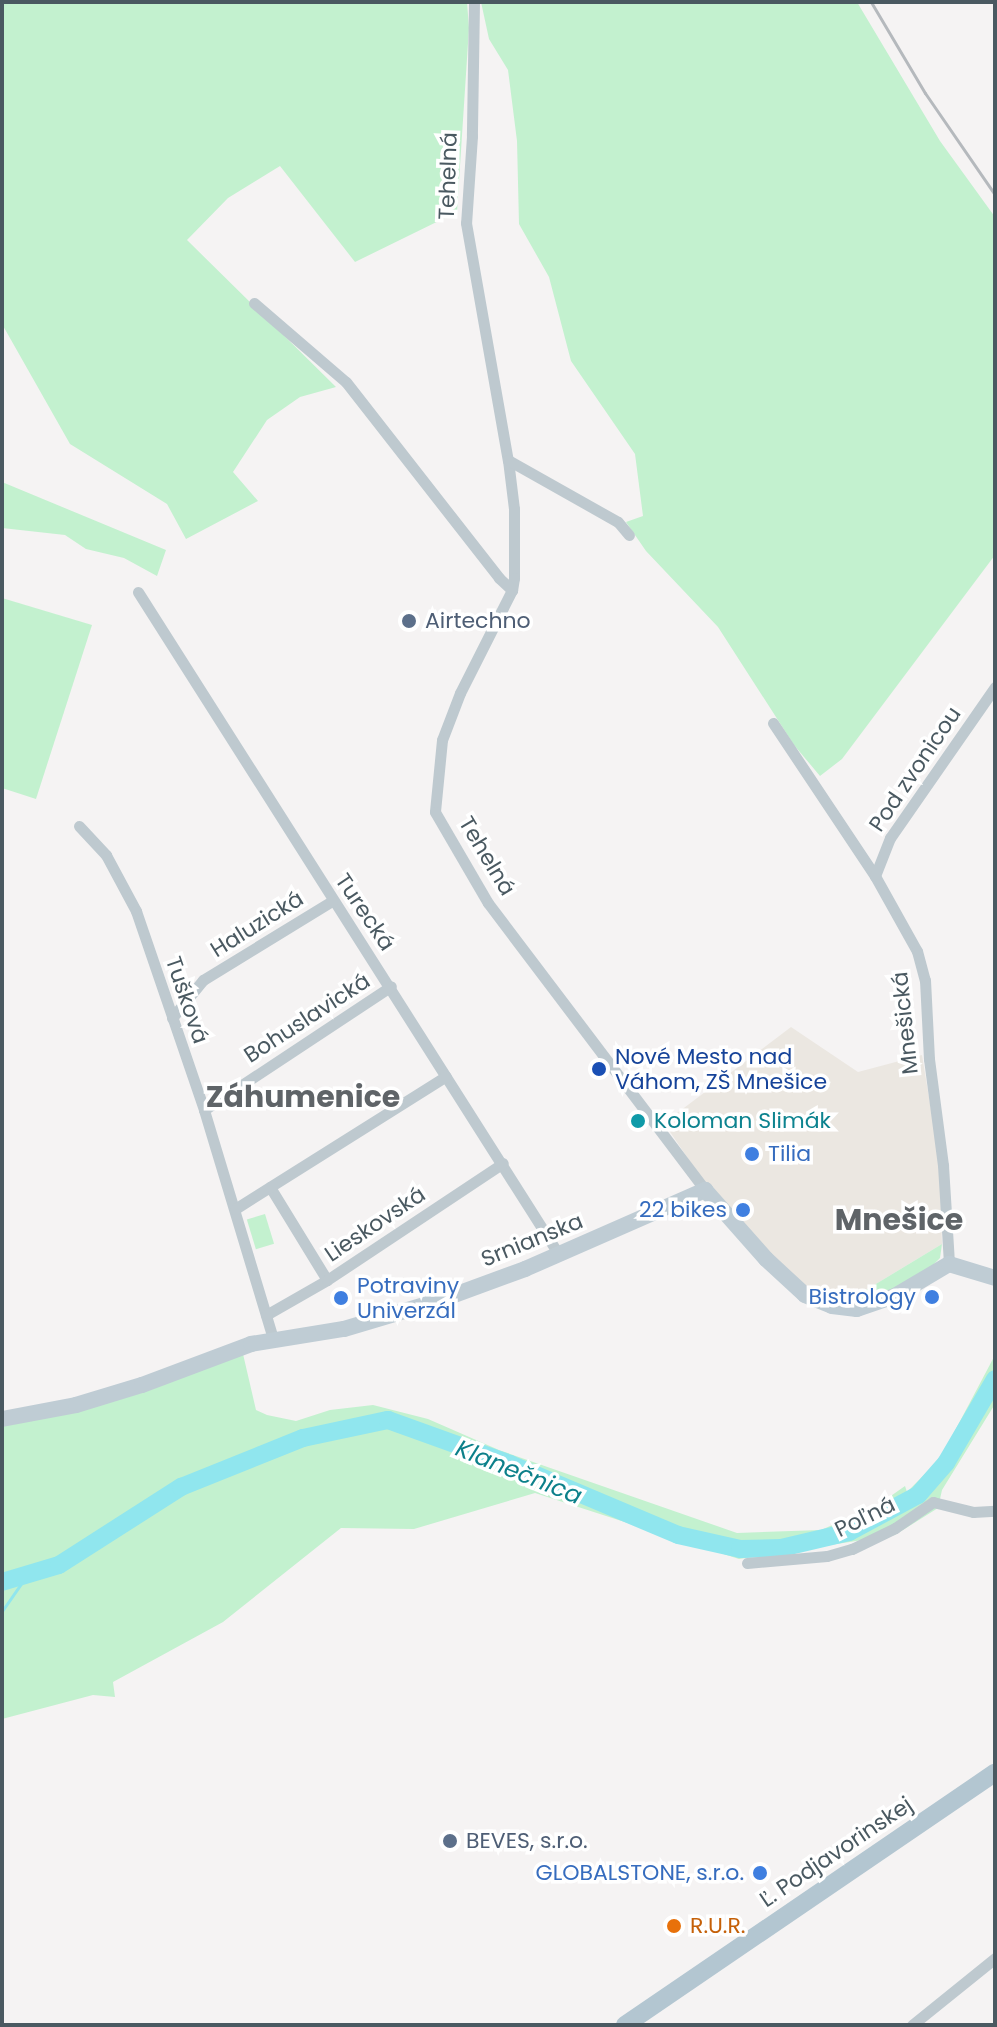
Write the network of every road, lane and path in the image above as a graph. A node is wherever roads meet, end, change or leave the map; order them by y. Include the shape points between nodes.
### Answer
1 (474, 2) edge
2 (254, 303) dead end
3 (508, 460) junction
4 (629, 535) dead end
5 (512, 590) junction
6 (138, 592) dead end
7 (994, 689) edge
8 (773, 723) dead end
9 (79, 826) dead end
10 (875, 876) junction
11 (332, 901) junction
12 (391, 986) junction
13 (172, 1018) junction
14 (446, 1076) junction
15 (204, 1110) junction
16 (503, 1163) junction
17 (270, 1187) junction
18 (705, 1190) junction
19 (235, 1209) junction
20 (559, 1255) junction
21 (949, 1264) junction
22 (995, 1278) edge
23 (327, 1280) junction
24 (266, 1315) junction
25 (273, 1339) junction
26 (2, 1419) edge
27 (995, 1511) edge
28 (747, 1563) dead end
29 (995, 1773) edge
30 (995, 1958) edge
31 (625, 2025) edge
32 (912, 2025) edge

1 - 3 street, Tehelná via 466,223
2 - 5 street via 346,382
3 - 4 street via 618,522
3 - 5 street, Tehelná via 514,509
5 - 18 street, Tehelná via 442,740 435,812 488,903
6 - 11 street, Turecká
7 - 10 street, Pod zvonicou via 890,838
8 - 10 street, Mnešická
9 - 13 street, Tušková via 106,855 136,911
10 - 21 street, Mnešická via 917,951 925,980
11 - 12 street, Turecká
11 - 13 street, Haluzická via 203,980
12 - 14 street, Turecká
12 - 15 street, Bohuslavická
13 - 15 street, Tušková
14 - 16 street, Turecká
14 - 17 street
15 - 19 street, Tušková
16 - 20 street, Turecká
16 - 23 street, Lieskovská
17 - 19 street
17 - 23 street
18 - 20 street, Srnianska
18 - 21 street, Tehelná via 805,1295 832,1306 857,1309 895,1296
19 - 24 street, Tušková
20 - 25 street, Srnianska via 393,1315 344,1329
21 - 22 street
23 - 24 street, Lieskovská
24 - 25 street, Tušková
25 - 26 street, Srnianska via 76,1405
27 - 28 street, Poľná via 973,1512 933,1502 852,1549
29 - 31 main road, Ľ. Podjavorinskej
30 - 32 street

